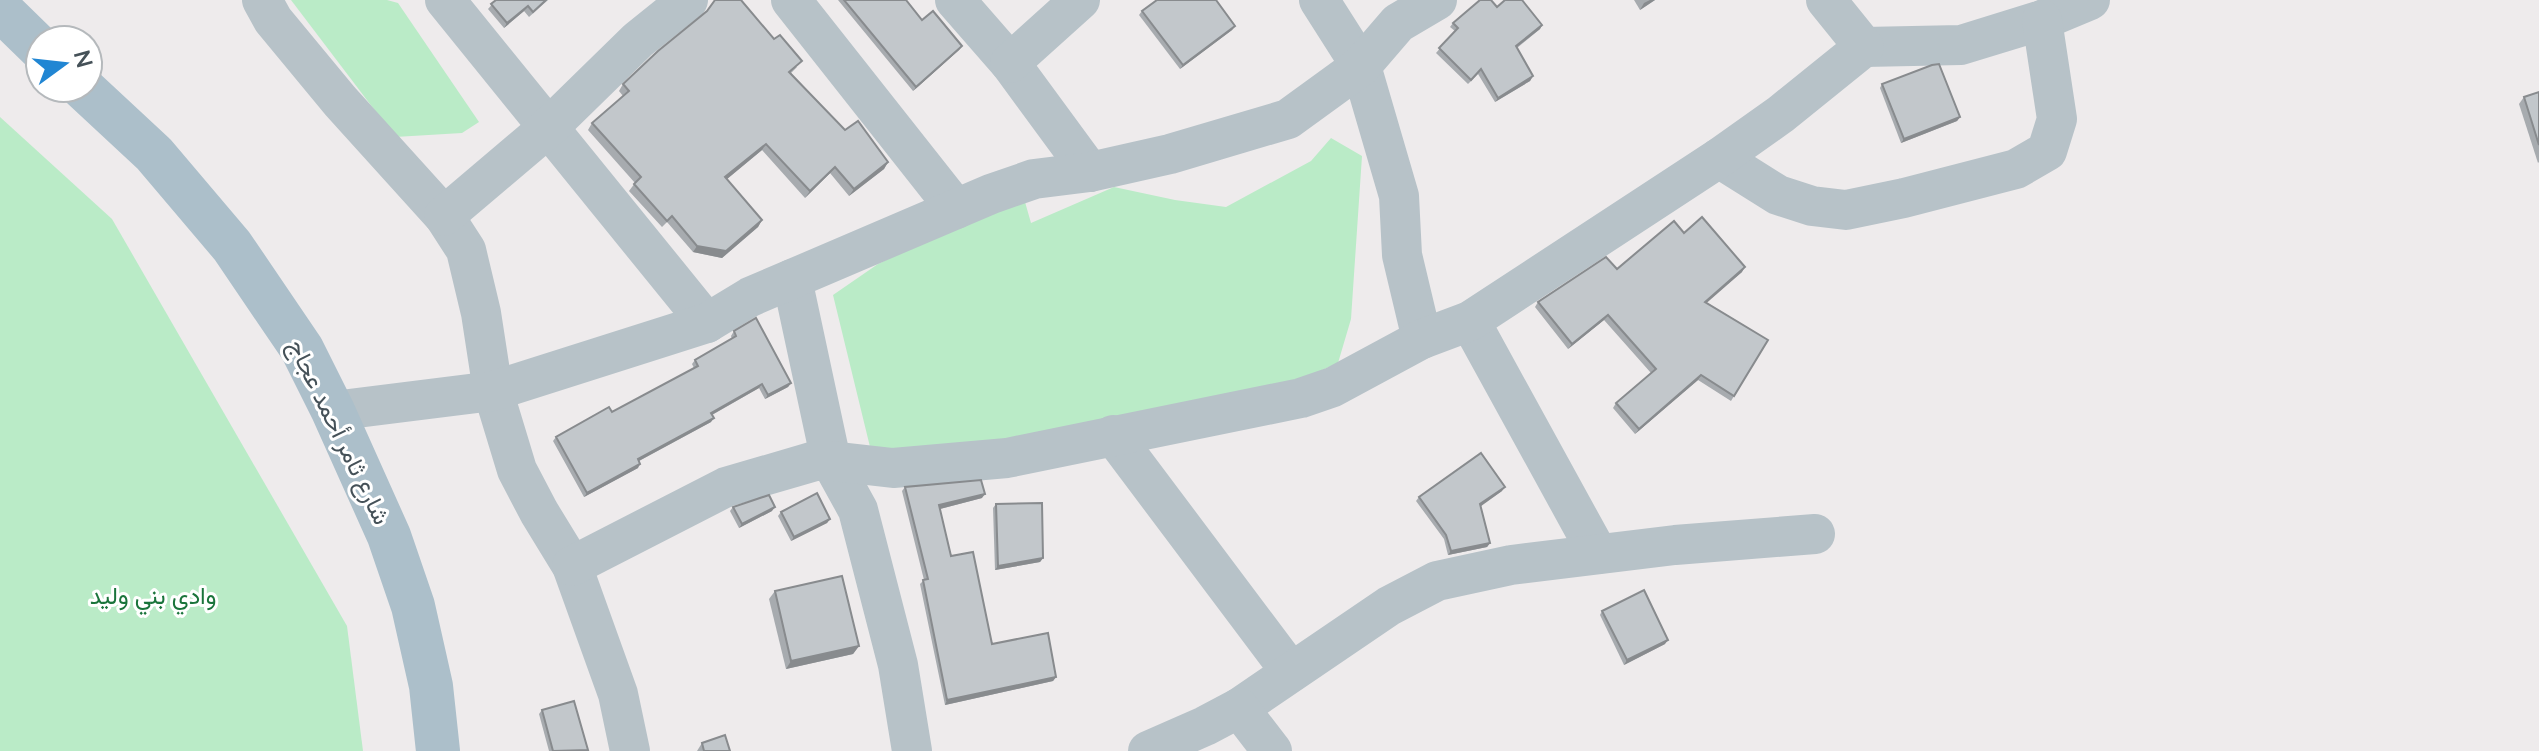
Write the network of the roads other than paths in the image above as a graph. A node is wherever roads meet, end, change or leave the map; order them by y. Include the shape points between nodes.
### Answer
1 (262, 0) edge
2 (445, 0) edge
3 (688, 0) edge
4 (791, 0) edge
5 (955, 0) edge
6 (1080, 0) edge
7 (1319, 0) edge
8 (1437, 0) edge
9 (1826, 0) edge
10 (2090, 0) edge
11 (0, 9) edge
12 (2042, 20) junction
13 (24, 32) edge
14 (1864, 47) junction
15 (1010, 63) junction
16 (1361, 66) junction
17 (100, 104) edge
18 (549, 127) junction
19 (1719, 158) junction
20 (1090, 172) junction
21 (956, 209) junction
22 (444, 216) junction
23 (792, 279) junction
24 (1470, 321) junction
25 (707, 323) junction
26 (1422, 339) junction
27 (493, 391) junction
28 (333, 411) junction
29 (1113, 435) junction
30 (831, 461) junction
31 (1815, 534) dead end
32 (1598, 554) junction
33 (572, 566) junction
34 (1291, 672) junction
35 (1239, 708) junction
36 (438, 751) edge
37 (630, 751) edge
38 (912, 751) edge
39 (1148, 751) edge
40 (1272, 751) edge

1 - 22 street via 340,101
2 - 18 street
3 - 18 street via 638,40
4 - 21 street
5 - 15 street
6 - 15 street
7 - 16 street
8 - 16 street via 1398,23
9 - 14 street
10 - 12 street
11 - 13 main road
12 - 14 street via 1961,45
12 - 19 street via 2057,119 2047,151 2016,169 1846,210 1778,195
14 - 19 street
15 - 20 street
16 - 20 street via 1288,119
16 - 26 street via 1399,196 1402,255
17 - 28 main road, شارع ثامر أحمد عجاج via 154,154 232,246 302,349
18 - 22 street
18 - 25 street
19 - 24 street
20 - 21 street via 1034,179
21 - 23 street
22 - 27 street via 466,250
23 - 25 street
23 - 30 street
24 - 26 street
24 - 32 street
25 - 27 street
26 - 29 street via 1333,387 1301,398
27 - 28 street
27 - 33 street via 517,470
28 - 36 main road, شارع ثامر أحمد عجاج via 389,536 413,606 431,686
29 - 30 street via 1007,458 916,467
29 - 34 street
30 - 33 street via 726,487
30 - 38 street via 858,510 898,665
31 - 32 street
32 - 34 street via 1437,581 1411,592
33 - 37 street via 618,694
34 - 35 street
35 - 39 street
35 - 40 street

